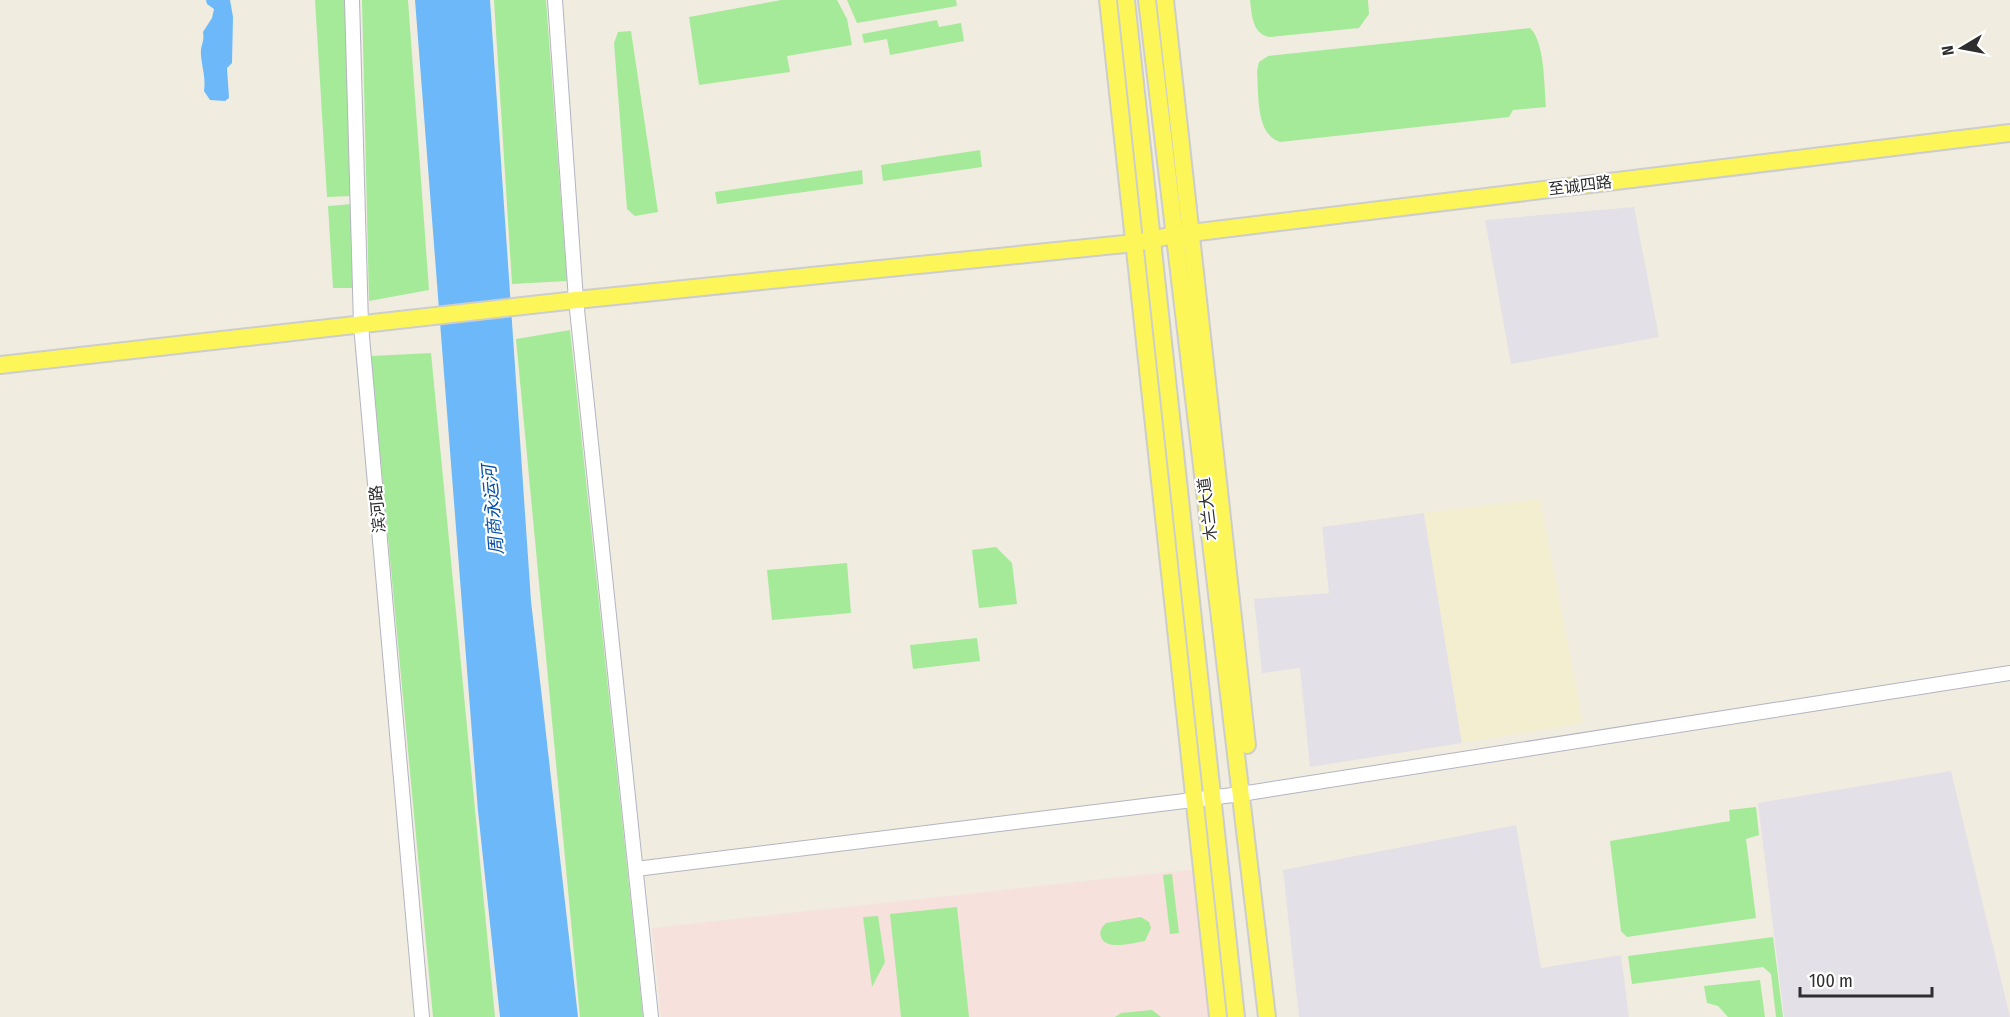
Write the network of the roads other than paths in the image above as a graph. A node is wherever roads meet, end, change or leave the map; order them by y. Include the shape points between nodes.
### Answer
1 (352, 0) edge
2 (555, 0) edge
3 (1108, 0) edge
4 (1126, 0) edge
5 (1147, 0) edge
6 (1165, 0) edge
7 (2010, 133) edge
8 (1192, 233) junction
9 (1174, 235) junction
10 (1142, 241) junction
11 (576, 300) junction
12 (361, 325) junction
13 (0, 365) edge
14 (2010, 673) edge
15 (1246, 793) junction
16 (1213, 796) junction
17 (1194, 799) junction
18 (636, 869) junction
19 (422, 1017) edge
20 (651, 1017) edge
21 (1218, 1017) edge
22 (1236, 1017) edge
23 (1268, 1017) edge
24 (1278, 1017) edge

1 - 12 street, 滨河路
2 - 11 street
3 - 10 main road
4 - 10 main road, 木兰大道
5 - 9 main road, 木兰大道
6 - 8 main road
7 - 8 main road, 至诚四路
8 - 9 main road, 至诚四路
8 - 15 main road
9 - 10 main road, 至诚四路
9 - 15 main road, 木兰大道
10 - 11 main road, 至诚四路
10 - 16 main road, 木兰大道
10 - 17 main road
11 - 12 main road, 至诚四路
11 - 18 street
12 - 13 main road, 至诚四路
12 - 19 street, 滨河路
14 - 15 street
15 - 16 street
15 - 23 main road, 木兰大道
15 - 24 main road
16 - 17 street
16 - 22 main road, 木兰大道
17 - 18 street
17 - 21 main road
18 - 20 street

